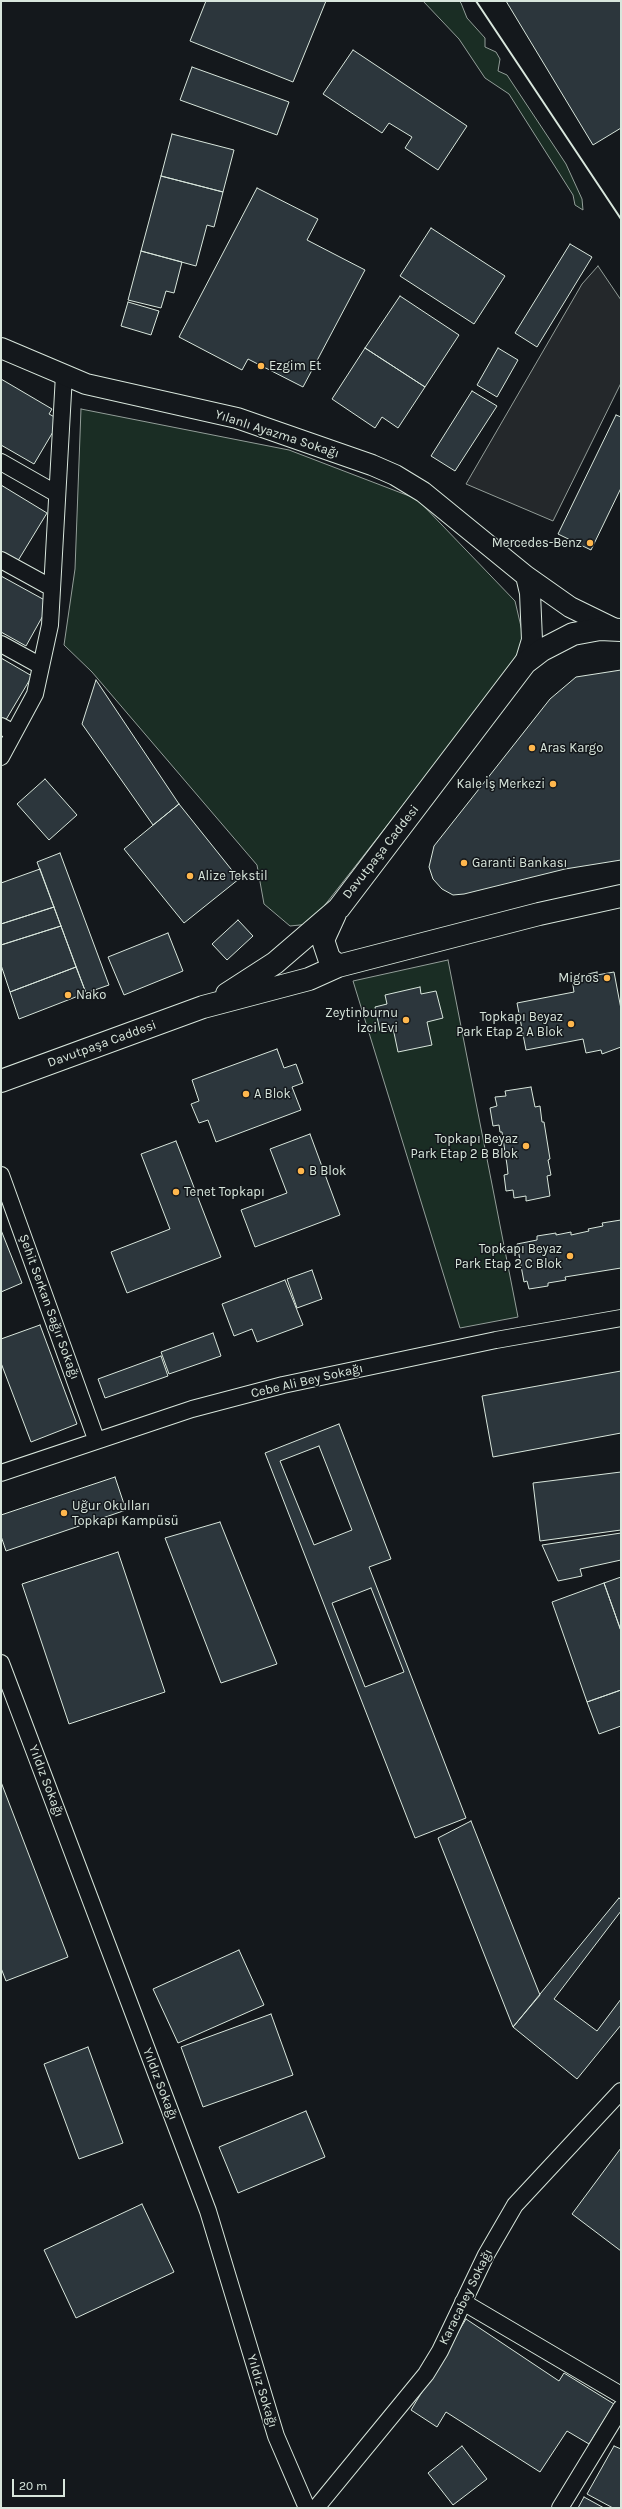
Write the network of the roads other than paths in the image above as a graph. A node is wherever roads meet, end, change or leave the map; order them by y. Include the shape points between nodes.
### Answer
1 (1, 348) edge
2 (64, 374) junction
3 (1, 462) edge
4 (57, 494) junction
5 (1, 560) edge
6 (526, 576) junction
7 (52, 588) junction
8 (617, 629) edge
9 (1, 644) edge
10 (525, 663) junction
11 (41, 666) junction
12 (8, 730) edge
13 (1, 758) edge
14 (621, 896) edge
15 (338, 908) junction
16 (338, 966) junction
17 (203, 1007) junction
18 (1, 1081) edge
19 (1, 1176) edge
20 (621, 1318) edge
21 (96, 1439) junction
22 (1, 1473) edge
23 (1, 1663) edge
24 (621, 2091) edge
25 (463, 2302) junction
26 (621, 2396) edge
27 (621, 2408) edge
28 (307, 2508) edge
29 (316, 2508) edge
30 (560, 2508) edge

1 - 2 street, Yılanlı Ayazma Sokağı
2 - 4 street
2 - 6 street, Yılanlı Ayazma Sokağı via 86,384 238,418 372,464 423,492
3 - 4 street
4 - 7 street
5 - 7 street
6 - 8 street, Yılanlı Ayazma Sokağı via 570,607
6 - 10 street via 530,593 532,640
7 - 11 street via 50,625
8 - 10 main road, Davutpaşa Caddesi via 573,634 542,650
9 - 11 street
10 - 15 main road, Davutpaşa Caddesi
11 - 12 street via 35,694
12 - 13 street
14 - 16 main road, Davutpaşa Caddesi
15 - 16 main road via 324,938 329,958
15 - 17 main road, Davutpaşa Caddesi via 275,963
16 - 17 main road, Davutpaşa Caddesi via 308,979
17 - 18 main road, Davutpaşa Caddesi
19 - 21 street, Şehit Serkan Sağır Sokağı
20 - 21 street, Cebe Ali Bey Sokağı via 496,1340 283,1385 192,1409
21 - 22 street, Cebe Ali Bey Sokağı
23 - 28 street, Yıldız Sokağı via 208,2211 276,2436
24 - 25 street, Karacabey Sokağı via 515,2205
25 - 26 street
25 - 29 street, Karacabey Sokağı via 426,2374
27 - 30 street

